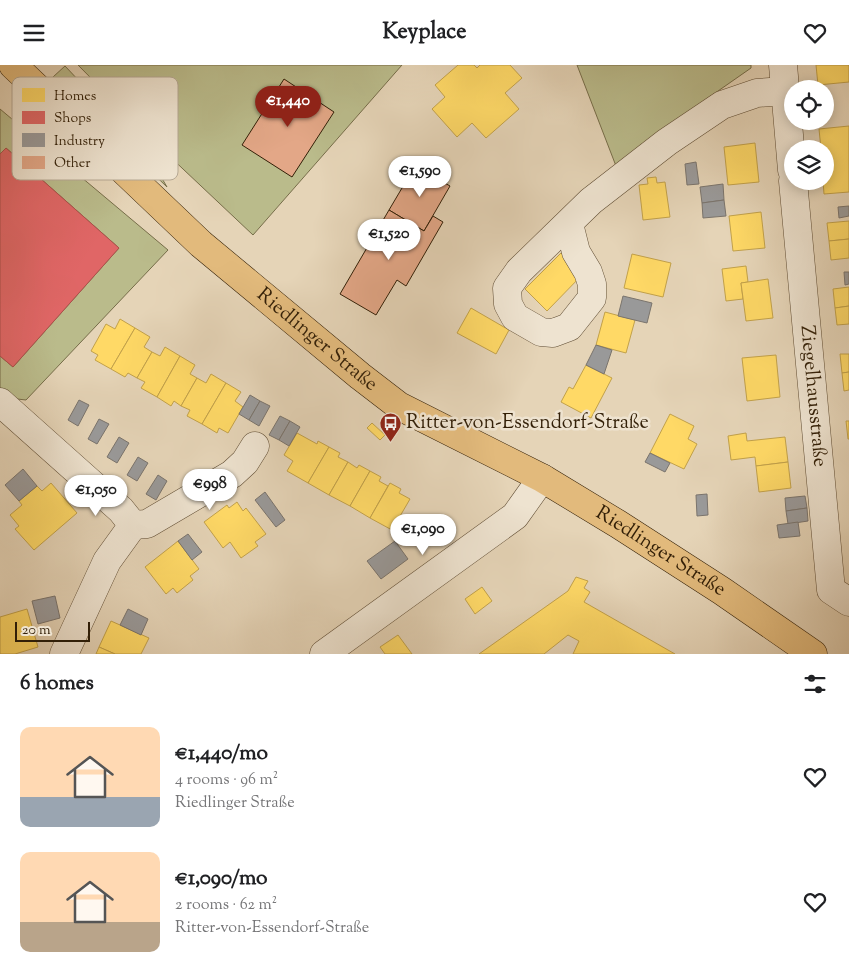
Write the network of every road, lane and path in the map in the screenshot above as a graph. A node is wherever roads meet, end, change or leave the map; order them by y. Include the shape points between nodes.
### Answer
1 (13, 65) edge
2 (26, 77) edge
3 (784, 78) edge
4 (789, 140) edge
5 (134, 180) edge
6 (795, 190) edge
7 (569, 224) dead end
8 (0, 402) edge
9 (255, 446) dead end
10 (542, 478) junction
11 (133, 525) junction
12 (849, 602) edge
13 (64, 654) edge
14 (324, 654) edge
15 (813, 654) edge

1 - 2 main road, Riedlinger Straße
3 - 4 street
3 - 7 street via 757,93 722,105 667,142 591,201
5 - 10 main road, Riedlinger Straße via 201,244 399,405
6 - 12 street, Ziegelhausstraße via 831,590
8 - 11 street via 121,510
9 - 11 street via 232,474 147,523
10 - 14 street via 515,516
10 - 15 main road, Riedlinger Straße via 722,591
11 - 13 street via 107,561

